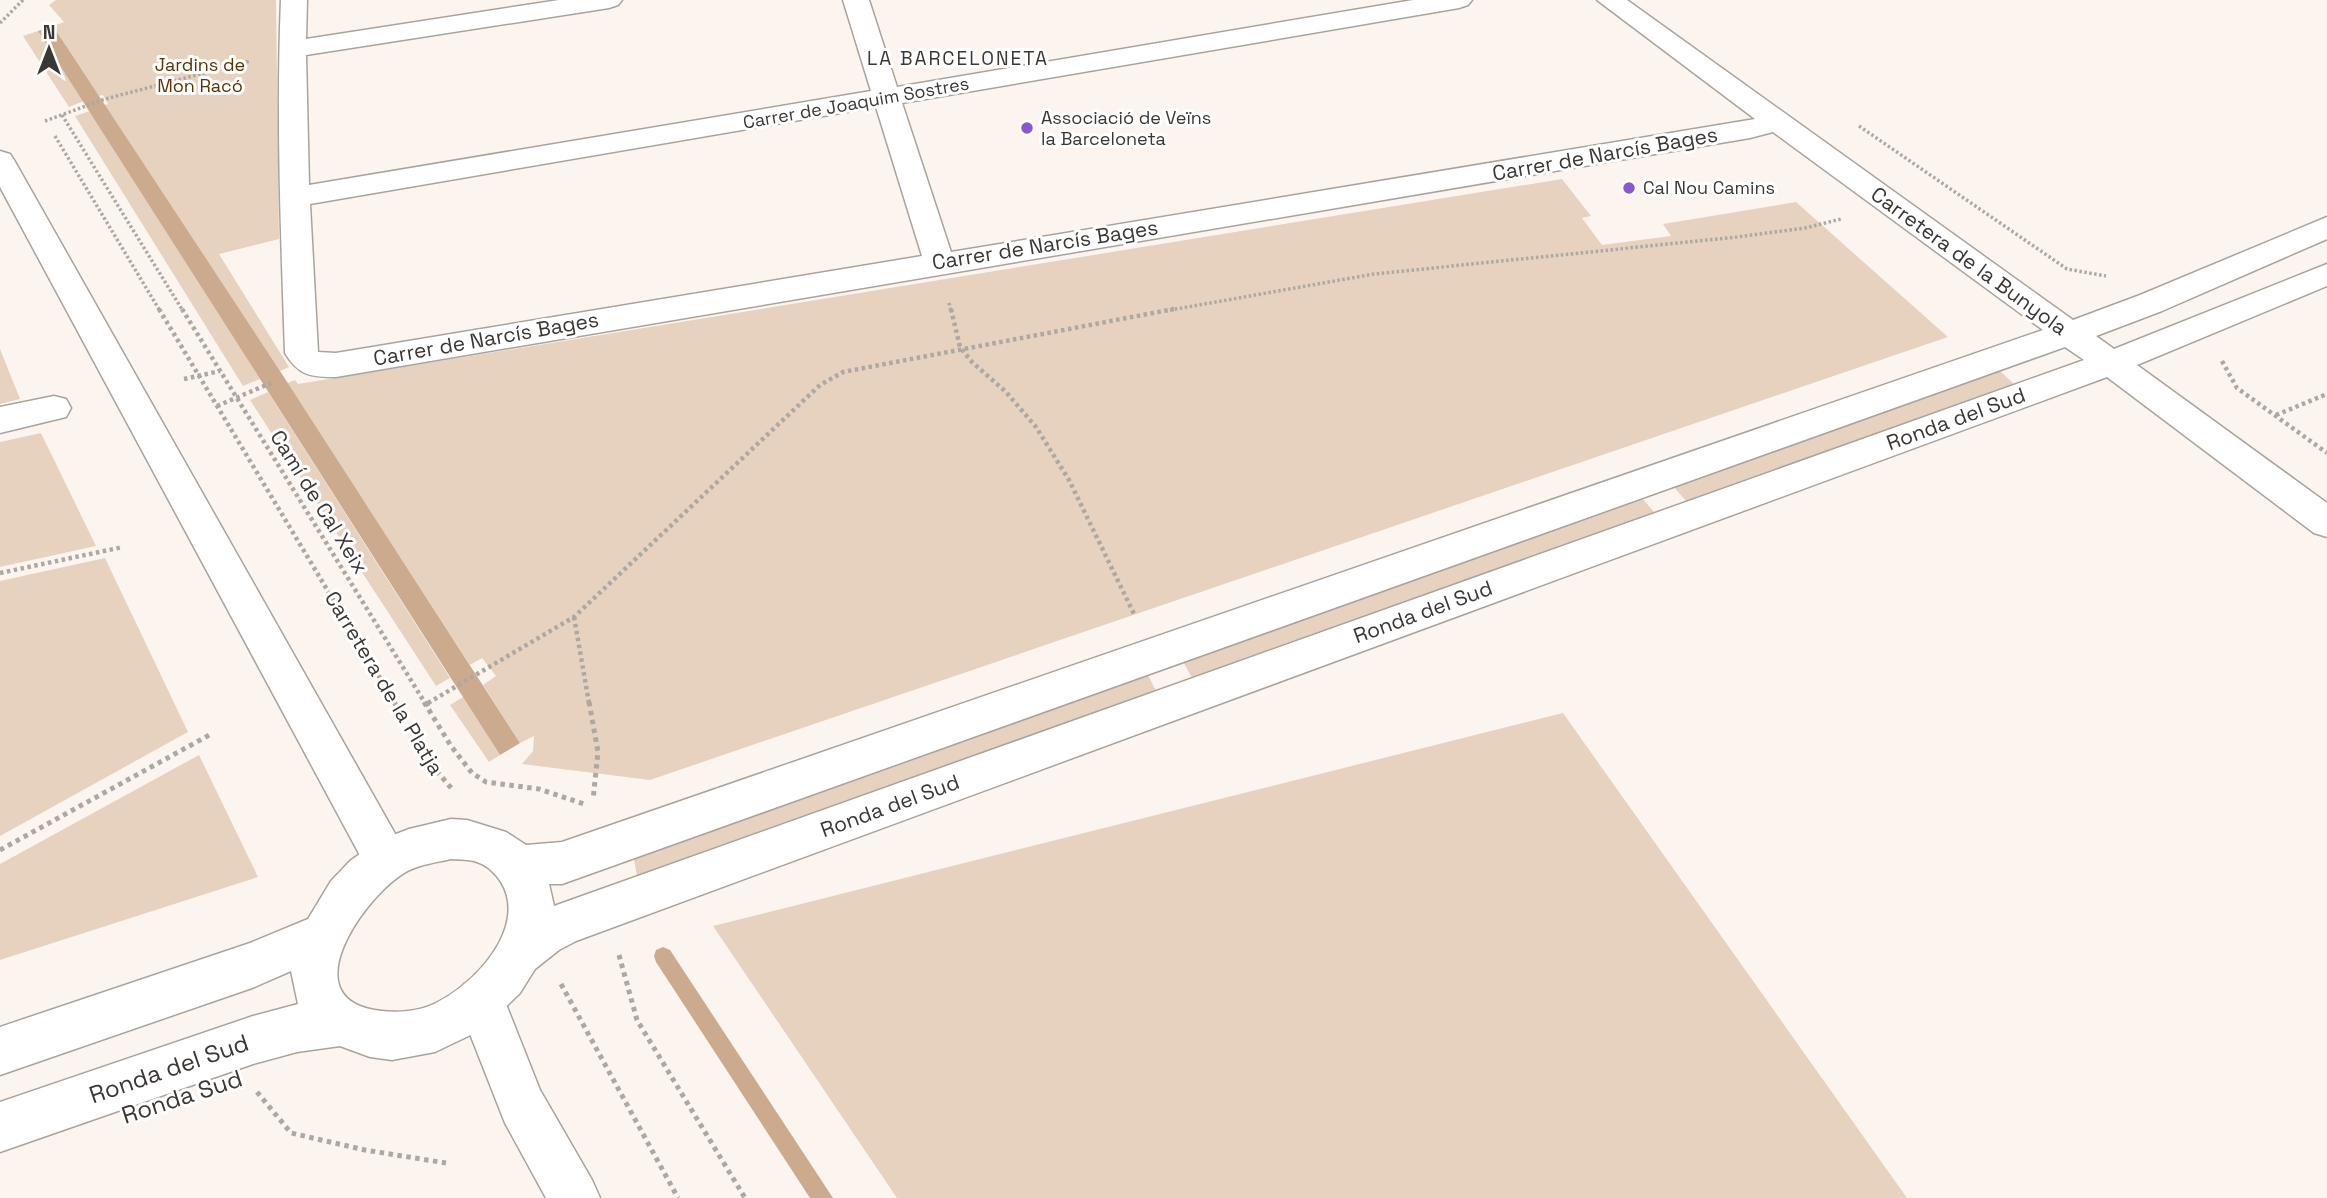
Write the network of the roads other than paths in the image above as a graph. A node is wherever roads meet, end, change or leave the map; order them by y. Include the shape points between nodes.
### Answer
1 (294, 0) edge
2 (609, 0) edge
3 (856, 0) edge
4 (1459, 0) edge
5 (1610, 0) edge
6 (291, 49) junction
7 (887, 98) junction
8 (1776, 121) junction
9 (0, 160) edge
10 (294, 197) junction
11 (2327, 227) edge
12 (939, 262) junction
13 (2327, 274) edge
14 (2070, 333) junction
15 (2111, 363) junction
16 (54, 408) dead end
17 (0, 420) edge
18 (2327, 523) edge
19 (386, 860) junction
20 (517, 866) junction
21 (321, 936) junction
22 (521, 952) junction
23 (481, 1001) junction
24 (341, 1022) junction
25 (0, 1051) edge
26 (0, 1127) edge
27 (574, 1198) edge

1 - 6 street
2 - 6 street
3 - 7 street
4 - 7 street, Carrer de Joaquim Sostres
5 - 8 street, Carretera de la Bunyola
6 - 10 street
7 - 10 street, Carrer de Joaquim Sostres
7 - 12 street
8 - 12 street, Carrer de Narcís Bages via 1736,132
8 - 14 street, Carretera de la Bunyola
9 - 19 street
10 - 12 street, Carrer de Narcís Bages via 302,353 314,366
11 - 14 street, Ronda del Sud
13 - 15 street, Ronda del Sud
14 - 15 street, Carretera de la Bunyola
14 - 20 street, Ronda del Sud via 562,863
15 - 18 street, Carretera de la Bunyola
15 - 22 street, Ronda del Sud via 564,924
16 - 17 street
19 - 20 street via 451,839 483,843 507,855
19 - 21 street via 358,881 336,907
20 - 22 street via 532,906
21 - 24 street via 314,961 316,985 324,1004
21 - 25 street via 263,961
22 - 23 street
23 - 24 street via 447,1023 409,1036 374,1036
23 - 27 street via 522,1106
24 - 26 street, Ronda del Sud via 253,1040

